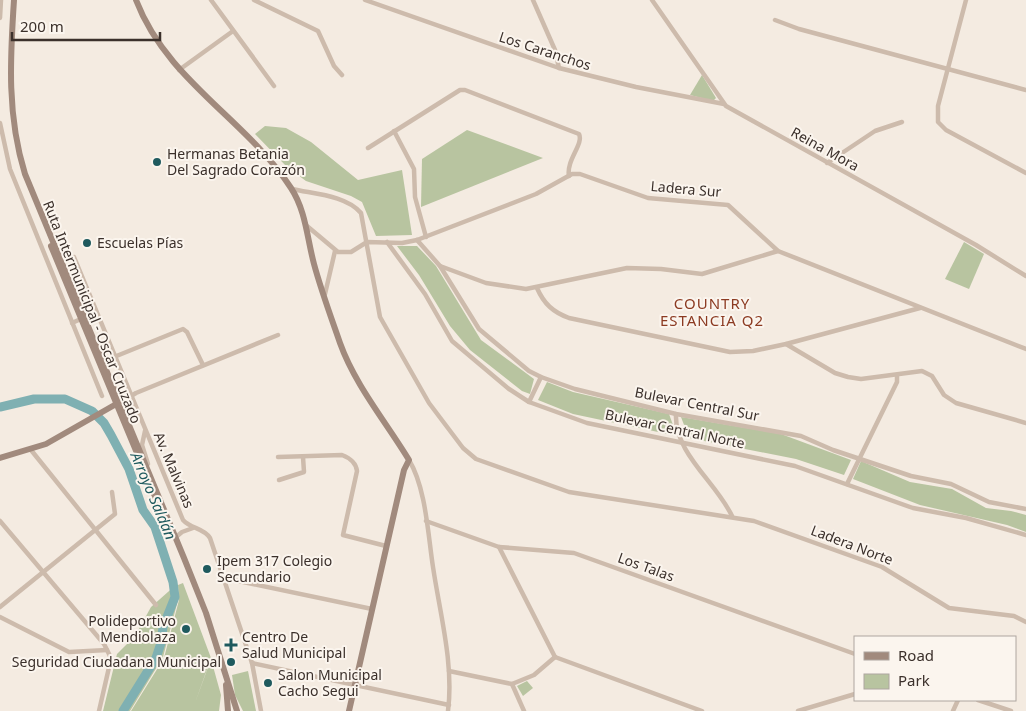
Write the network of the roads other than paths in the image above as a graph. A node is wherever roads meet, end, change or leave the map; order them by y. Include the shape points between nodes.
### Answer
1 (1, 0) edge
2 (12, 0) edge
3 (136, 0) edge
4 (212, 0) edge
5 (254, 0) edge
6 (365, 0) edge
7 (533, 0) edge
8 (652, 0) edge
9 (966, 0) edge
10 (0, 18) edge
11 (775, 20) dead end
12 (233, 31) junction
13 (559, 68) junction
14 (946, 69) junction
15 (180, 70) junction
16 (342, 75) dead end
17 (274, 86) dead end
18 (1026, 90) edge
19 (724, 104) junction
20 (902, 122) dead end
21 (0, 123) edge
22 (394, 132) junction
23 (368, 148) dead end
24 (827, 163) junction
25 (1026, 173) edge
26 (569, 176) junction
27 (292, 189) junction
28 (307, 226) junction
29 (426, 237) junction
30 (417, 240) junction
31 (367, 242) junction
32 (388, 242) junction
33 (335, 251) junction
34 (778, 251) junction
35 (74, 257) dead end
36 (440, 266) junction
37 (1026, 276) edge
38 (537, 288) junction
39 (325, 294) junction
40 (921, 308) junction
41 (96, 312) junction
42 (83, 317) junction
43 (72, 323) junction
44 (278, 335) dead end
45 (786, 344) junction
46 (1026, 350) edge
47 (114, 357) junction
48 (98, 360) junction
49 (89, 364) junction
50 (203, 365) junction
51 (897, 375) junction
52 (541, 377) junction
53 (131, 395) junction
54 (102, 396) dead end
55 (529, 402) junction
56 (119, 403) junction
57 (676, 414) junction
58 (1026, 423) edge
59 (145, 430) junction
60 (681, 442) junction
61 (31, 450) junction
62 (303, 456) junction
63 (278, 457) dead end
64 (859, 457) junction
65 (0, 458) edge
66 (409, 460) junction
67 (278, 480) dead end
68 (847, 484) junction
69 (158, 491) junction
70 (112, 492) dead end
71 (1026, 509) edge
72 (732, 516) junction
73 (0, 521) edge
74 (426, 521) junction
75 (96, 528) junction
76 (193, 528) junction
77 (1026, 535) edge
78 (176, 537) junction
79 (386, 546) junction
80 (499, 547) junction
81 (44, 572) junction
82 (224, 578) junction
83 (156, 605) dead end
84 (0, 608) edge
85 (372, 609) junction
86 (0, 617) edge
87 (207, 620) junction
88 (1026, 622) edge
89 (107, 650) junction
90 (854, 654) edge
91 (555, 657) junction
92 (252, 663) junction
93 (449, 671) junction
94 (225, 674) junction
95 (512, 684) junction
96 (354, 686) junction
97 (854, 694) edge
98 (981, 701) edge
99 (449, 705) junction
100 (687, 709) edge
101 (100, 711) edge
102 (228, 711) edge
103 (237, 711) edge
104 (261, 711) edge
105 (349, 711) edge
106 (448, 711) edge
107 (524, 711) edge
108 (702, 711) edge
109 (798, 711) edge
110 (1011, 711) edge

1 - 10 street
2 - 42 main road, Ruta Intermunicipal - Oscar Cruzado via 7,92 15,147 29,193
3 - 15 main road via 149,29
4 - 12 street
5 - 16 street via 318,31 334,66
6 - 13 street, Los Caranchos
7 - 13 street via 555,50
8 - 19 street, Reina Mora
9 - 14 street
11 - 14 street
12 - 15 street
12 - 17 street
13 - 19 street, Los Caranchos via 636,88
14 - 18 street
14 - 25 street via 938,106 940,125
15 - 27 main road via 272,163
19 - 24 street, Reina Mora
20 - 24 street via 875,130
21 - 43 street via 10,169
22 - 23 street
22 - 26 street via 460,90 465,90 579,134 580,142 568,165
22 - 29 street via 414,169 415,197
24 - 37 street, Reina Mora
26 - 29 street via 536,194
26 - 34 street, Ladera Sur via 586,175 654,199 728,205
27 - 28 main road
27 - 31 street, Ladera Norte via 342,200 354,206 363,218
28 - 33 street
28 - 39 main road
29 - 30 street
30 - 32 street
30 - 36 street, Bulevar Central Sur
31 - 32 street
31 - 33 street via 351,252
31 - 72 street, Ladera Norte via 380,317 429,403 468,454 565,491
32 - 55 street, Bulevar Central Norte via 421,287 452,341
33 - 39 street
34 - 38 street via 702,274 627,268
34 - 40 street, Ladera Sur
35 - 41 street, Av. Malvinas
36 - 38 street via 486,283
36 - 52 street, Bulevar Central Sur via 479,329 529,371
38 - 45 street via 553,310 577,320 730,352
39 - 66 main road via 350,366
40 - 45 street
40 - 46 street, Ladera Sur
41 - 42 street
41 - 47 street, Av. Malvinas
42 - 43 street
42 - 48 main road, Ruta Intermunicipal - Oscar Cruzado
42 - 56 main road, Ruta Intermunicipal - Oscar Cruzado
43 - 49 street
44 - 50 street
45 - 51 street via 842,376 861,379
47 - 50 street via 183,329
47 - 53 street, Av. Malvinas
48 - 49 street
48 - 56 main road, Ruta Intermunicipal - Oscar Cruzado
49 - 54 street
50 - 53 street
51 - 58 street via 922,371 932,376 944,395 956,404
51 - 64 street via 897,382
52 - 55 street
52 - 57 street, Bulevar Central Sur via 575,389
53 - 56 street
53 - 59 street, Av. Malvinas
55 - 60 street, Bulevar Central Norte via 587,423
56 - 61 main road
56 - 69 main road, Ruta Intermunicipal - Oscar Cruzado
56 - 87 main road, Ruta Intermunicipal - Oscar Cruzado
57 - 60 street
57 - 64 street, Bulevar Central Sur via 794,434
59 - 69 street via 142,445
59 - 76 street, Av. Malvinas via 183,520
60 - 68 street, Bulevar Central Norte via 795,466
60 - 72 street
61 - 65 main road
61 - 75 street
62 - 63 street
62 - 67 street via 304,472
62 - 79 street via 342,455 352,461 357,471 343,534
64 - 68 street
64 - 71 street, Bulevar Central Sur via 918,478 951,484 989,502
66 - 74 street via 415,472
66 - 79 main road
68 - 77 street, Bulevar Central Norte via 913,508 966,518
69 - 78 main road, Ruta Intermunicipal - Oscar Cruzado
70 - 75 street via 115,514
72 - 88 street, Ladera Norte via 882,567 949,608 1014,616
73 - 81 street
74 - 80 street, Los Talas
74 - 93 street
75 - 81 street
75 - 83 street
76 - 78 street
76 - 82 street, Av. Malvinas via 208,534
78 - 87 main road, Ruta Intermunicipal - Oscar Cruzado
79 - 85 main road
80 - 90 street, Los Talas via 574,553
80 - 91 street
81 - 84 street
81 - 89 street
82 - 85 street
82 - 92 street, Av. Malvinas
85 - 96 main road
86 - 89 street via 69,652
87 - 94 main road, Ruta Intermunicipal - Oscar Cruzado
89 - 101 street via 110,663
91 - 95 street via 534,675
91 - 100 street
92 - 96 street
92 - 104 street, Av. Malvinas
93 - 95 street
93 - 99 street
94 - 102 main road, Ruta Intermunicipal - Oscar Cruzado
94 - 103 main road, Ruta Intermunicipal - Oscar Cruzado
95 - 107 street
96 - 99 street
96 - 105 main road
97 - 109 street
98 - 110 street
99 - 106 street
100 - 108 street

